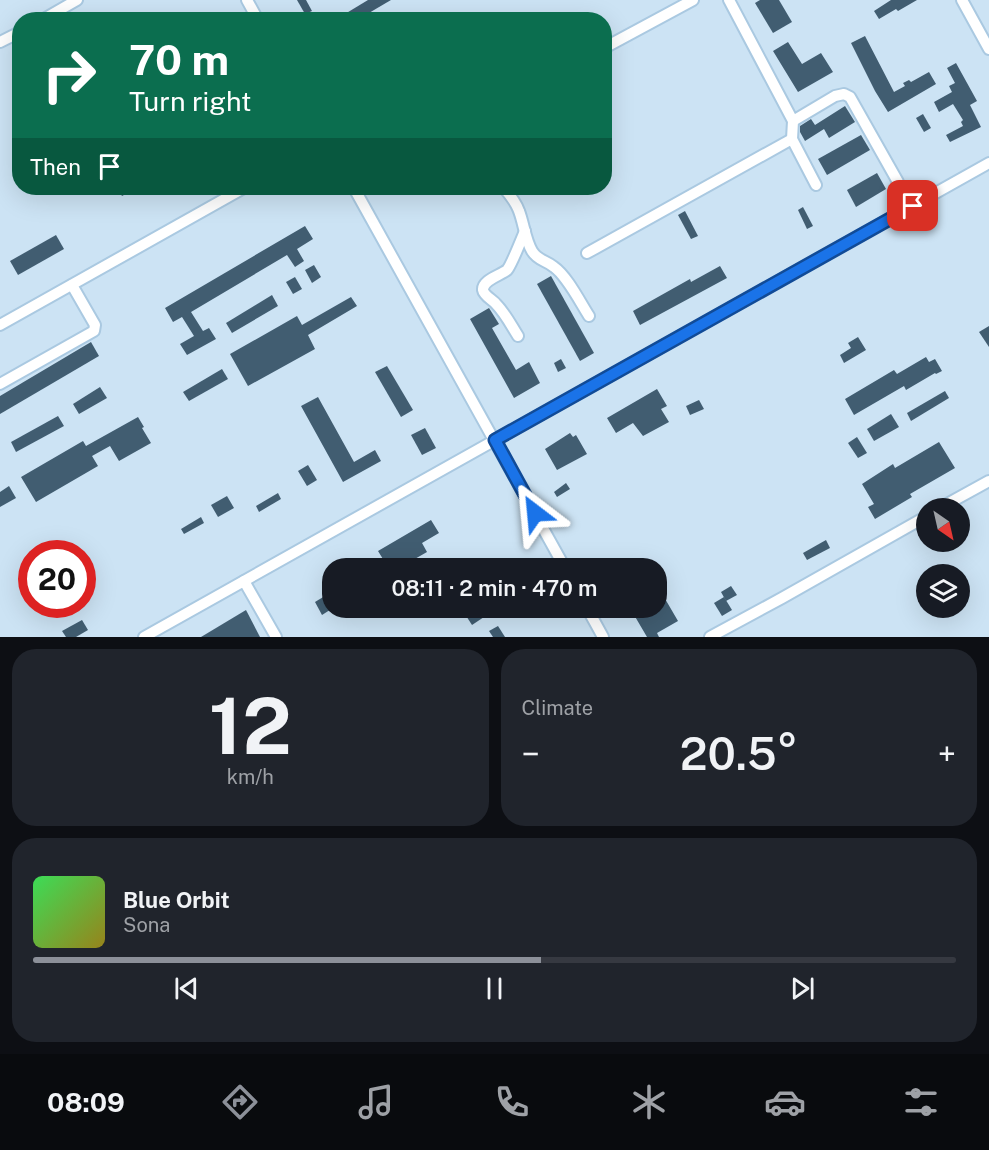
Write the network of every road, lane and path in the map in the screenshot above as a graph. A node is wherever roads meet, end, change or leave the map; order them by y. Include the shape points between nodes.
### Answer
1 (77, 0) edge
2 (693, 0) edge
3 (729, 0) edge
4 (962, 0) edge
5 (56, 12) edge
6 (612, 44) edge
7 (989, 50) edge
8 (793, 120) junction
9 (792, 139) junction
10 (989, 163) edge
11 (898, 182) dead end
12 (816, 185) dead end
13 (232, 195) edge
14 (358, 195) edge
15 (510, 195) edge
16 (525, 231) junction
17 (587, 253) dead end
18 (72, 285) junction
19 (590, 316) dead end
20 (0, 325) edge
21 (518, 336) dead end
22 (0, 384) edge
23 (495, 440) junction
24 (989, 481) edge
25 (958, 498) edge
26 (916, 522) edge
27 (560, 558) edge
28 (244, 580) junction
29 (592, 618) edge
30 (144, 637) edge
31 (276, 637) edge
32 (603, 637) edge
33 (710, 637) edge

1 - 5 lane
2 - 6 lane
3 - 8 lane
4 - 7 lane
8 - 9 lane
8 - 11 lane via 835,96 850,97
9 - 12 lane
9 - 17 lane
10 - 23 lane
13 - 18 lane
14 - 23 lane
15 - 16 lane
16 - 19 lane via 532,250 540,260 554,266
16 - 21 lane via 512,265 484,287 485,294 499,306
18 - 20 lane
18 - 22 lane via 93,331
23 - 27 lane
23 - 28 lane
24 - 25 lane
26 - 33 lane
28 - 30 lane
28 - 31 lane
29 - 32 lane

